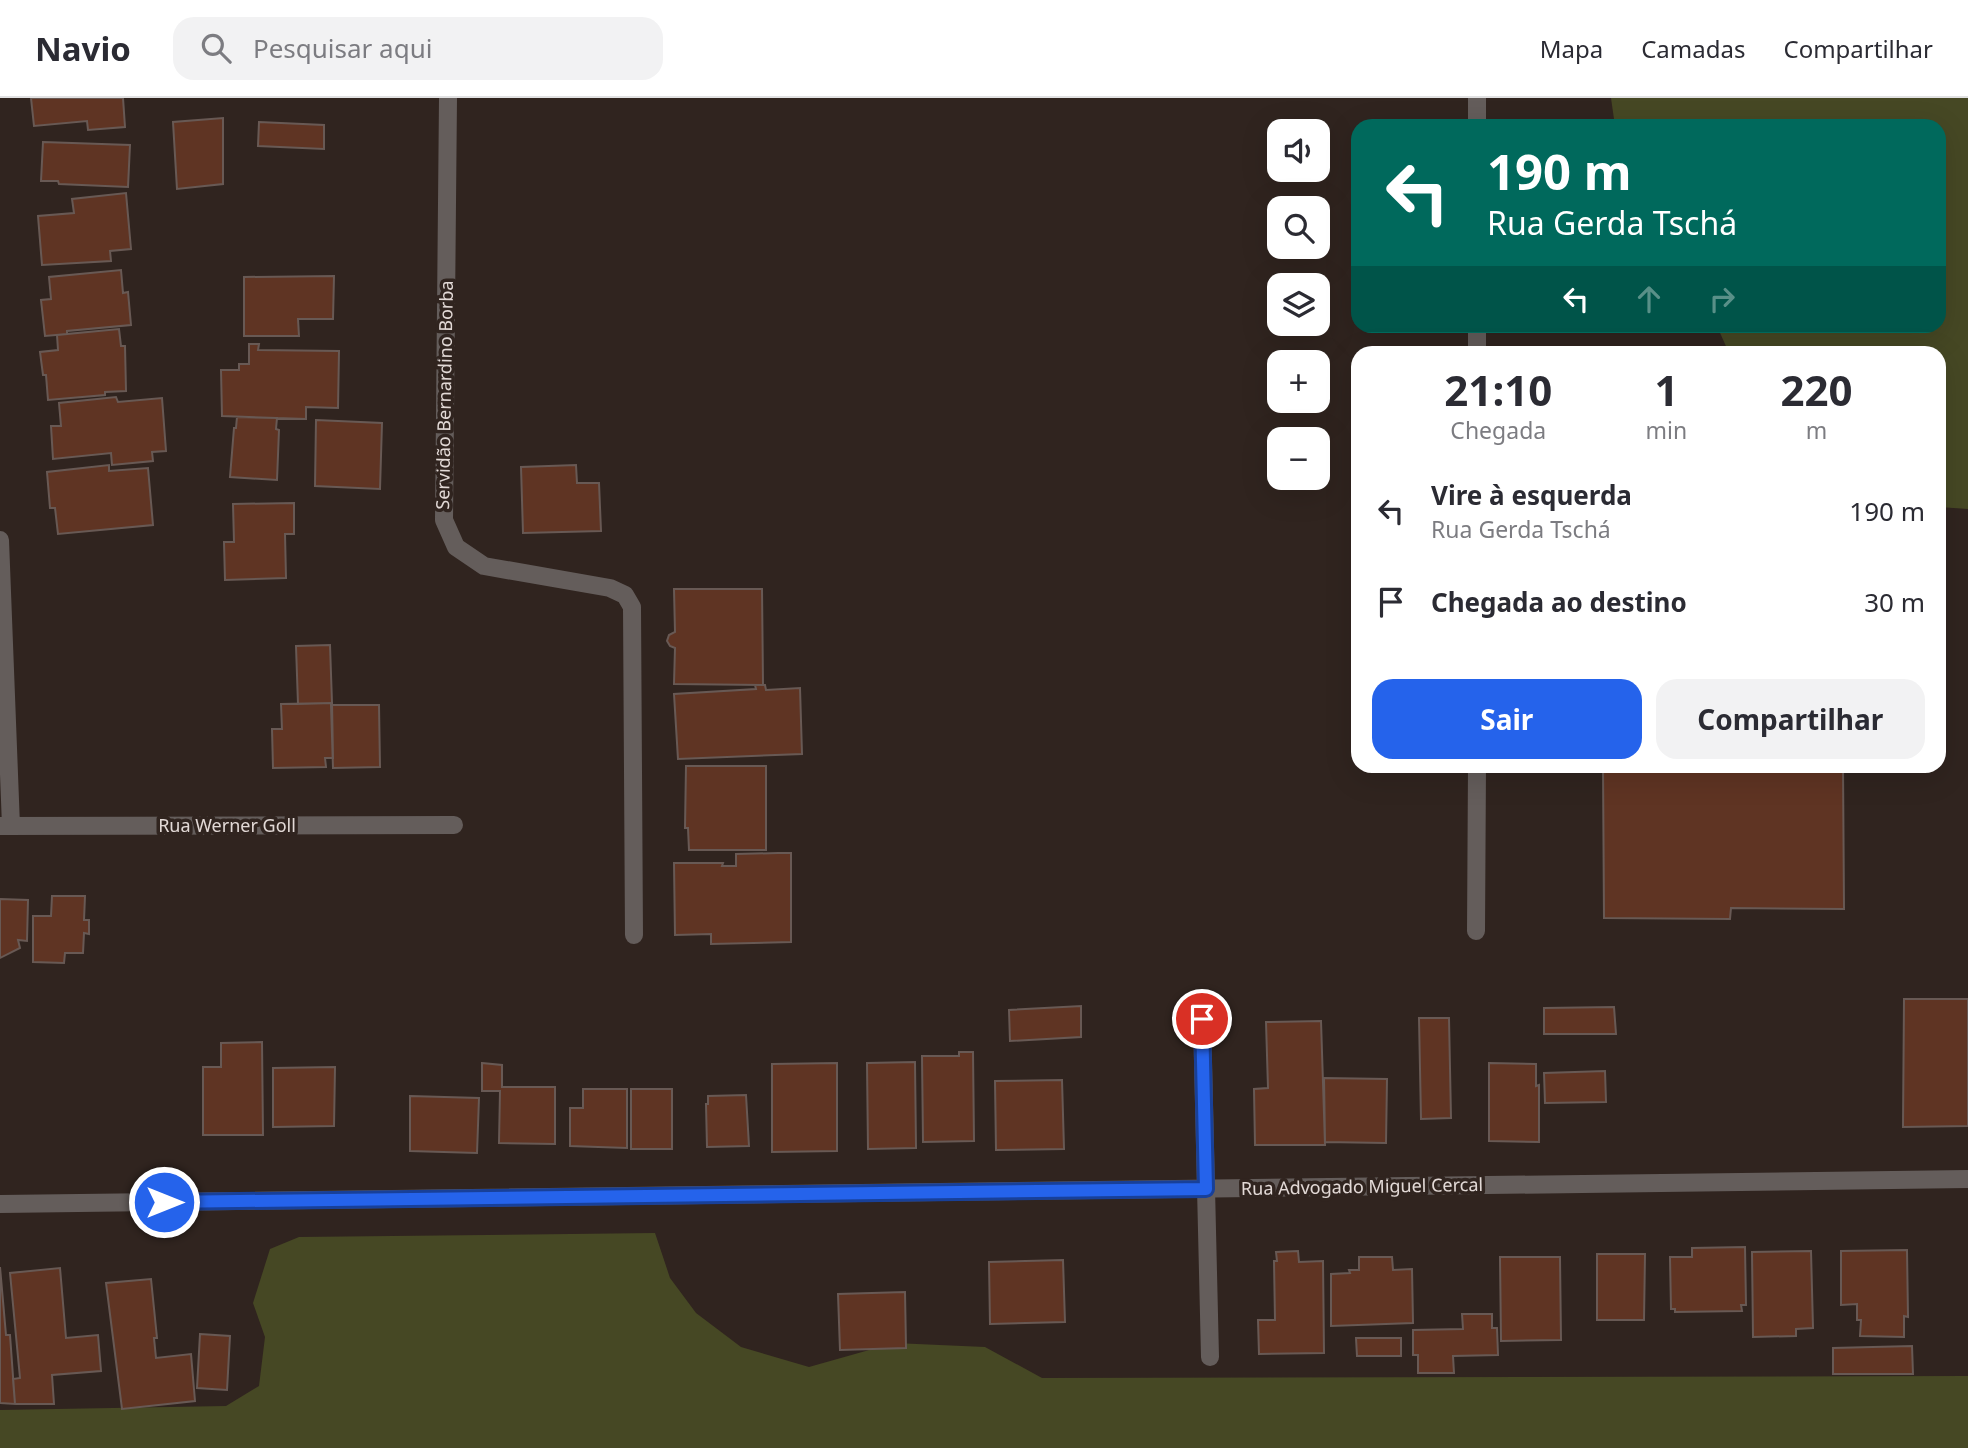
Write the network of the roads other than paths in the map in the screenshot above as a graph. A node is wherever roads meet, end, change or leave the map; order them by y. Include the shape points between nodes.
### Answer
1 (448, 98) edge
2 (1477, 98) edge
3 (1477, 119) edge
4 (0, 540) edge
5 (1476, 773) edge
6 (454, 825) dead end
7 (6, 826) edge
8 (1476, 931) dead end
9 (635, 935) dead end
10 (1202, 1019) dead end
11 (1968, 1180) edge
12 (1206, 1189) junction
13 (0, 1204) edge
14 (1210, 1357) dead end

1 - 9 street, Servidão Bernardino Borba via 444,520 456,547 484,566 610,588 625,595 632,607
2 - 3 street
4 - 7 street
5 - 8 street
6 - 7 street, Rua Werner Goll
10 - 12 street
11 - 12 street, Rua Advogado Miguel Cercal
12 - 13 street, Rua Advogado Miguel Cercal
12 - 14 street

